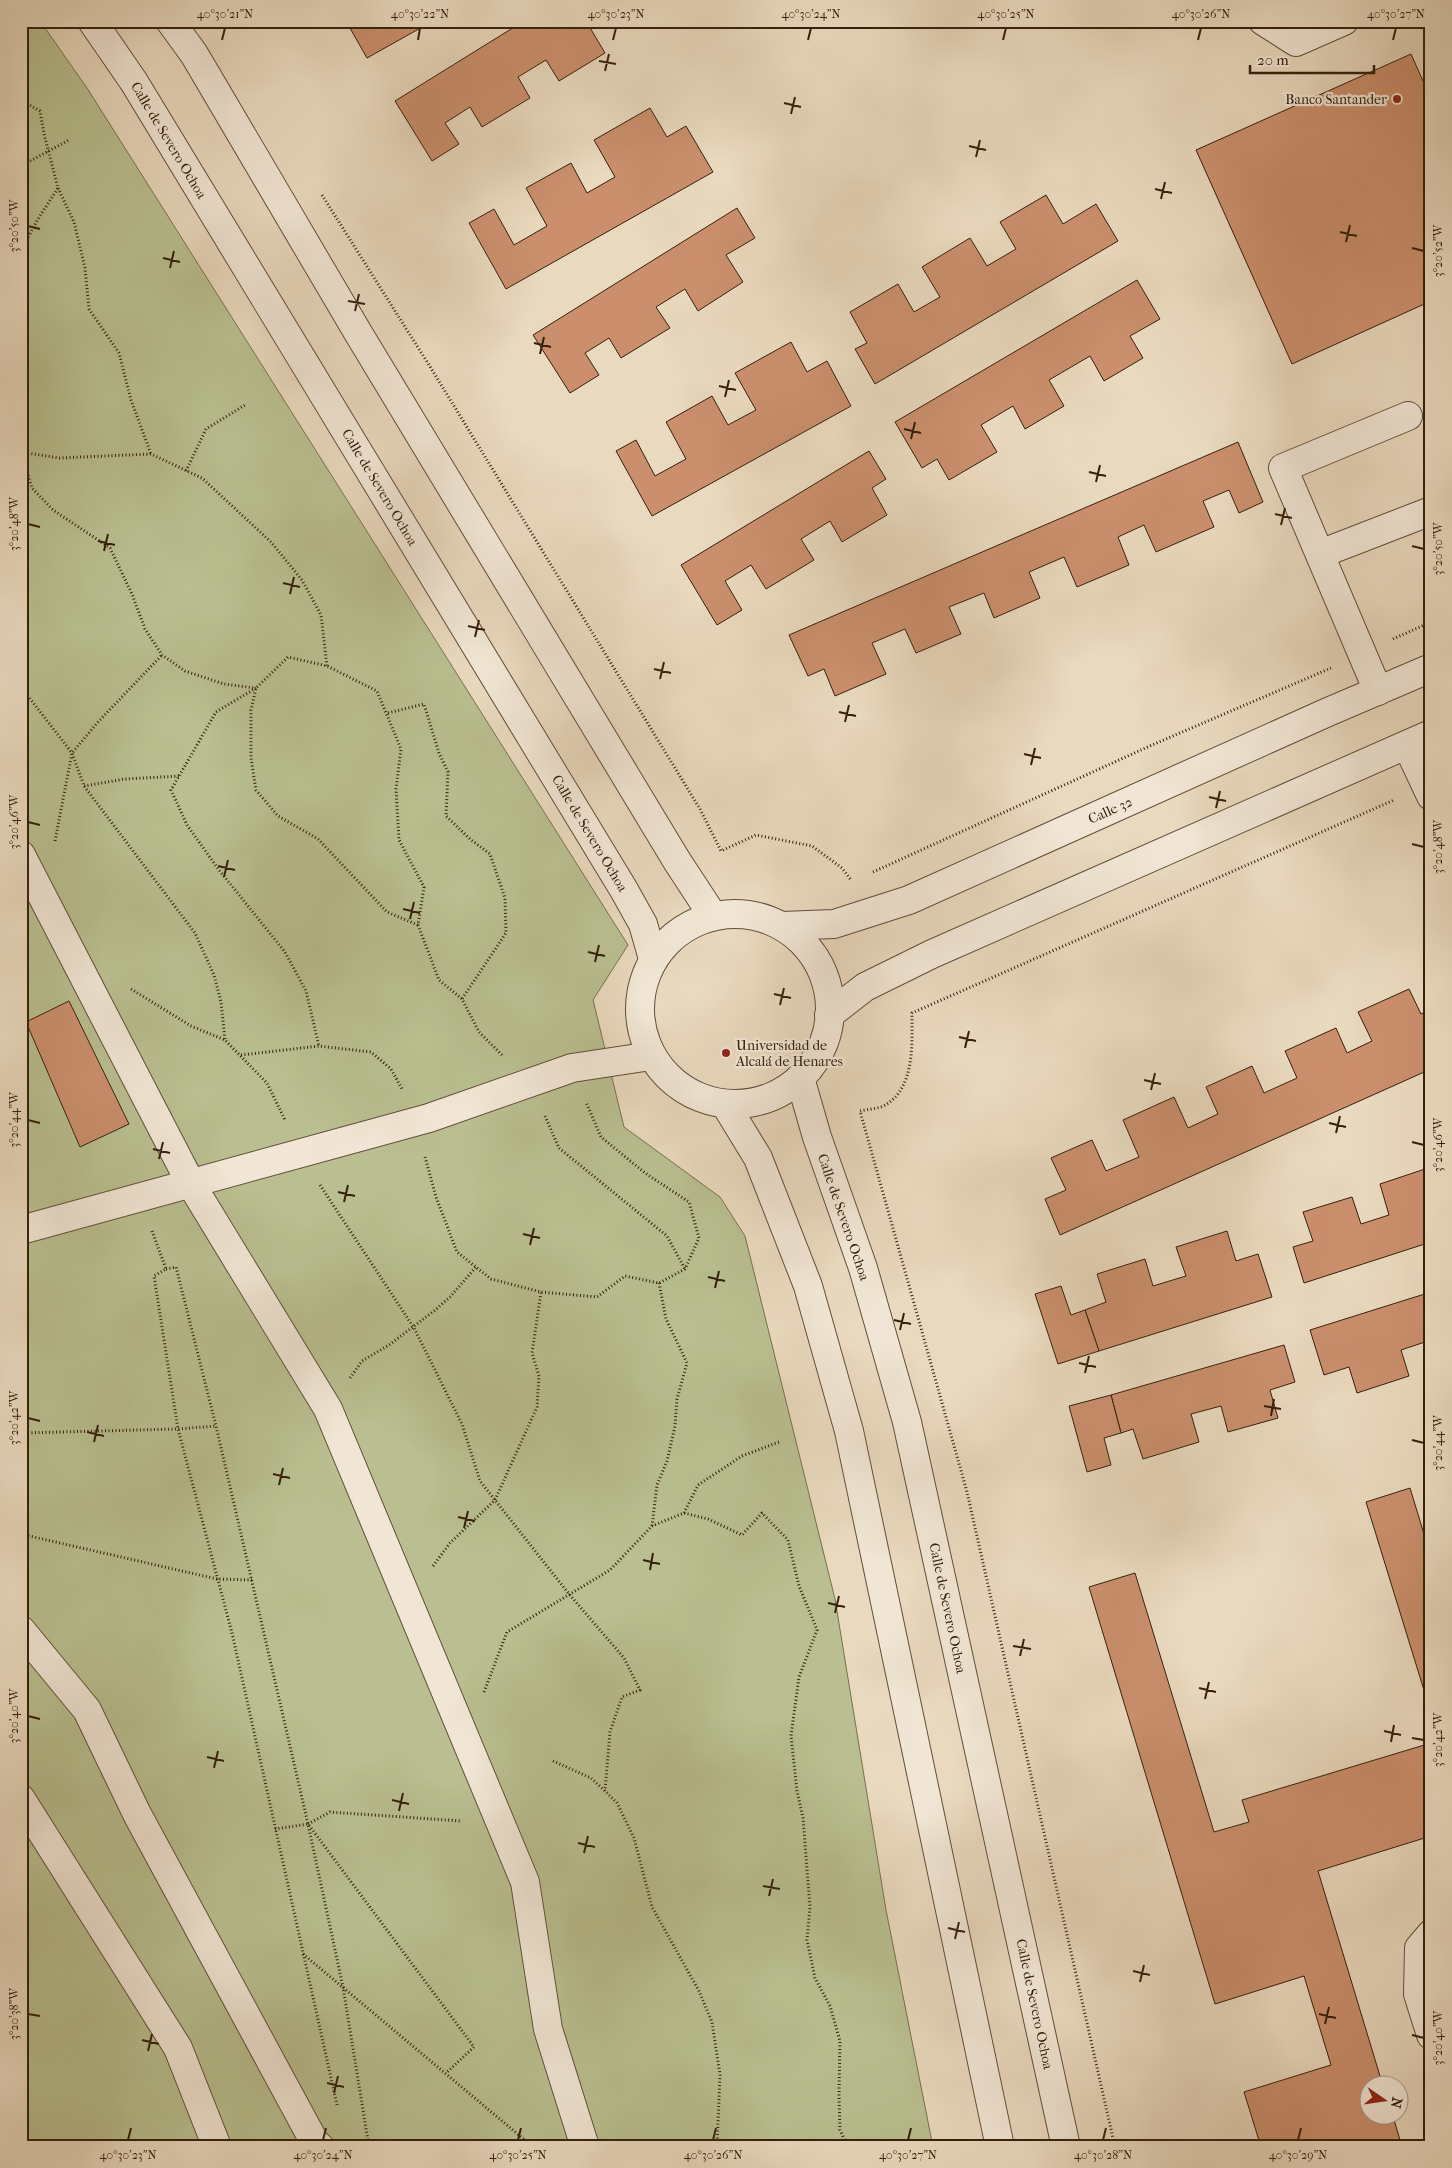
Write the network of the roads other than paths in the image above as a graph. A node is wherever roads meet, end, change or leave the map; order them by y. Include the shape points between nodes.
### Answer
1 (92, 21) edge
2 (170, 21) edge
3 (1263, 21) edge
4 (1344, 21) edge
5 (1408, 416) dead end
6 (1431, 511) edge
7 (1320, 554) junction
8 (1431, 668) edge
9 (1378, 691) junction
10 (1419, 740) edge
11 (1428, 791) edge
12 (21, 855) edge
13 (712, 916) junction
14 (782, 926) junction
15 (653, 959) junction
16 (829, 1015) junction
17 (652, 1056) junction
18 (800, 1078) junction
19 (725, 1104) junction
20 (191, 1184) junction
21 (21, 1230) edge
22 (21, 1630) edge
23 (21, 1799) edge
24 (1431, 1934) edge
25 (1431, 2035) edge
26 (217, 2147) edge
27 (320, 2147) edge
28 (584, 2147) edge
29 (1000, 2147) edge
30 (1066, 2147) edge

1 - 15 street, Calle de Severo Ochoa via 140,91 624,890 643,924
2 - 13 street via 194,54 357,331
3 - 4 street via 1296,42
5 - 7 street via 1283,468
6 - 7 street
7 - 9 street
8 - 9 street, Calle 32
9 - 14 street, Calle 32 via 909,900 834,924
10 - 11 street
10 - 16 street via 932,954 865,987
12 - 20 street
13 - 14 street via 736,913 761,917
13 - 15 street via 690,925 669,940
14 - 16 street via 803,943 819,964 828,989
15 - 17 street via 643,981 639,1005 642,1028
16 - 18 street via 822,1046
17 - 19 street via 670,1080 696,1096
17 - 20 street via 572,1068 416,1122
18 - 19 street via 778,1094 752,1102
18 - 30 street, Calle de Severo Ochoa via 863,1268 907,1422
19 - 29 street via 758,1158 808,1286 849,1431
20 - 21 street
20 - 28 street via 328,1409 525,1882 548,2029
22 - 27 street via 87,1710 136,1814
23 - 26 street via 178,2048
24 - 25 street via 1419,1948 1418,1994

